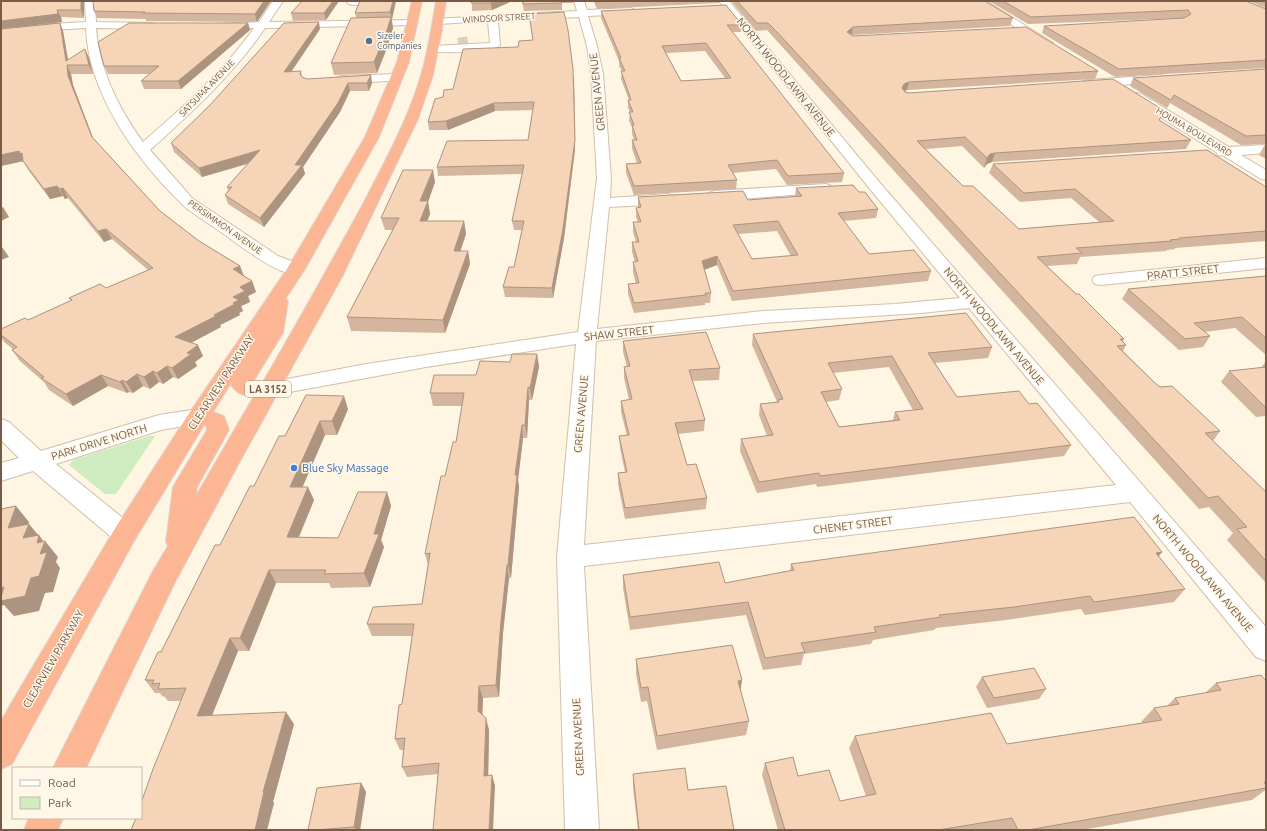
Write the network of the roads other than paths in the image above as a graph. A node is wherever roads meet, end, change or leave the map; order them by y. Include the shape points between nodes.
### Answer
1 (90, 1) edge
2 (278, 1) edge
3 (365, 1) edge
4 (979, 1) edge
5 (351, 2) edge
6 (721, 5) edge
7 (581, 7) edge
8 (644, 11) edge
9 (493, 18) junction
10 (90, 25) junction
11 (431, 25) edge
12 (161, 26) edge
13 (208, 26) edge
14 (262, 26) junction
15 (1042, 29) edge
16 (1026, 30) junction
17 (1004, 31) edge
18 (1, 33) edge
19 (494, 40) junction
20 (470, 41) tunnel mouth
21 (1060, 50) edge
22 (1093, 70) edge
23 (397, 78) junction
24 (1174, 78) edge
25 (331, 80) edge
26 (1113, 82) junction
27 (1073, 85) edge
28 (1266, 149) edge
29 (142, 150) junction
30 (1226, 151) junction
31 (1203, 153) edge
32 (1266, 176) edge
33 (844, 188) edge
34 (703, 197) edge
35 (680, 198) edge
36 (602, 203) junction
37 (1266, 263) edge
38 (296, 269) junction
39 (1101, 280) dead end
40 (282, 289) junction
41 (974, 302) junction
42 (587, 336) junction
43 (268, 389) junction
44 (198, 417) junction
45 (1, 427) edge
46 (37, 461) junction
47 (1, 472) edge
48 (1136, 492) junction
49 (125, 534) junction
50 (178, 553) junction
51 (570, 557) junction
52 (1266, 648) edge
53 (1, 752) edge
54 (70, 767) edge
55 (46, 819) edge
56 (40, 830) edge
57 (582, 830) edge

1 - 10 street, PERSIMMON AVENUE
2 - 14 street, SATSUMA AVENUE
3 - 5 street
4 - 16 street
6 - 41 street, NORTH WOODLAWN AVENUE via 764,48 867,187
7 - 8 street, WINDSOR STREET
7 - 9 street, WINDSOR STREET
7 - 36 street, GREEN AVENUE via 592,46 596,74 604,178
9 - 11 street, WINDSOR STREET
9 - 19 street
10 - 12 street
10 - 18 street
10 - 29 street, PERSIMMON AVENUE via 92,46 100,74 125,126
11 - 14 street, WINDSOR STREET via 347,28
11 - 19 street via 489,47 494,45
11 - 23 highway, CLEARVIEW PARKWAY via 403,62
11 - 43 highway, LA 3152 via 427,74 412,119 334,275
13 - 14 street, WINDSOR STREET
14 - 29 street, SATSUMA AVENUE via 203,95
15 - 16 street
16 - 17 street
16 - 21 street
19 - 20 street
22 - 26 street, HOUMA BOULEVARD
23 - 25 street
23 - 38 highway, CLEARVIEW PARKWAY via 372,137
24 - 26 street
26 - 27 street
26 - 30 street, HOUMA BOULEVARD
28 - 30 street
29 - 38 street, PERSIMMON AVENUE via 187,201 272,260
30 - 31 street
30 - 32 street, HOUMA BOULEVARD
33 - 34 street
35 - 36 street
36 - 42 street, GREEN AVENUE
37 - 39 street, PRATT STREET
38 - 40 highway, CLEARVIEW PARKWAY
40 - 43 highway via 272,333 242,385 248,389
40 - 44 highway, CLEARVIEW PARKWAY
41 - 42 street, SHAW STREET via 934,307 763,317
41 - 48 street, NORTH WOODLAWN AVENUE
42 - 43 street, SHAW STREET
42 - 51 street, GREEN AVENUE
43 - 50 highway, LA 3152
44 - 46 street, PARK DRIVE NORTH via 159,423
44 - 49 highway, CLEARVIEW PARKWAY
44 - 50 highway via 216,421 218,430 185,487
45 - 46 street
46 - 47 street, PARK DRIVE NORTH
46 - 49 street
48 - 51 street, CHENET STREET
48 - 52 street, NORTH WOODLAWN AVENUE
49 - 53 highway, CLEARVIEW PARKWAY
50 - 54 highway, LA 3152
51 - 57 street, GREEN AVENUE
55 - 56 highway

